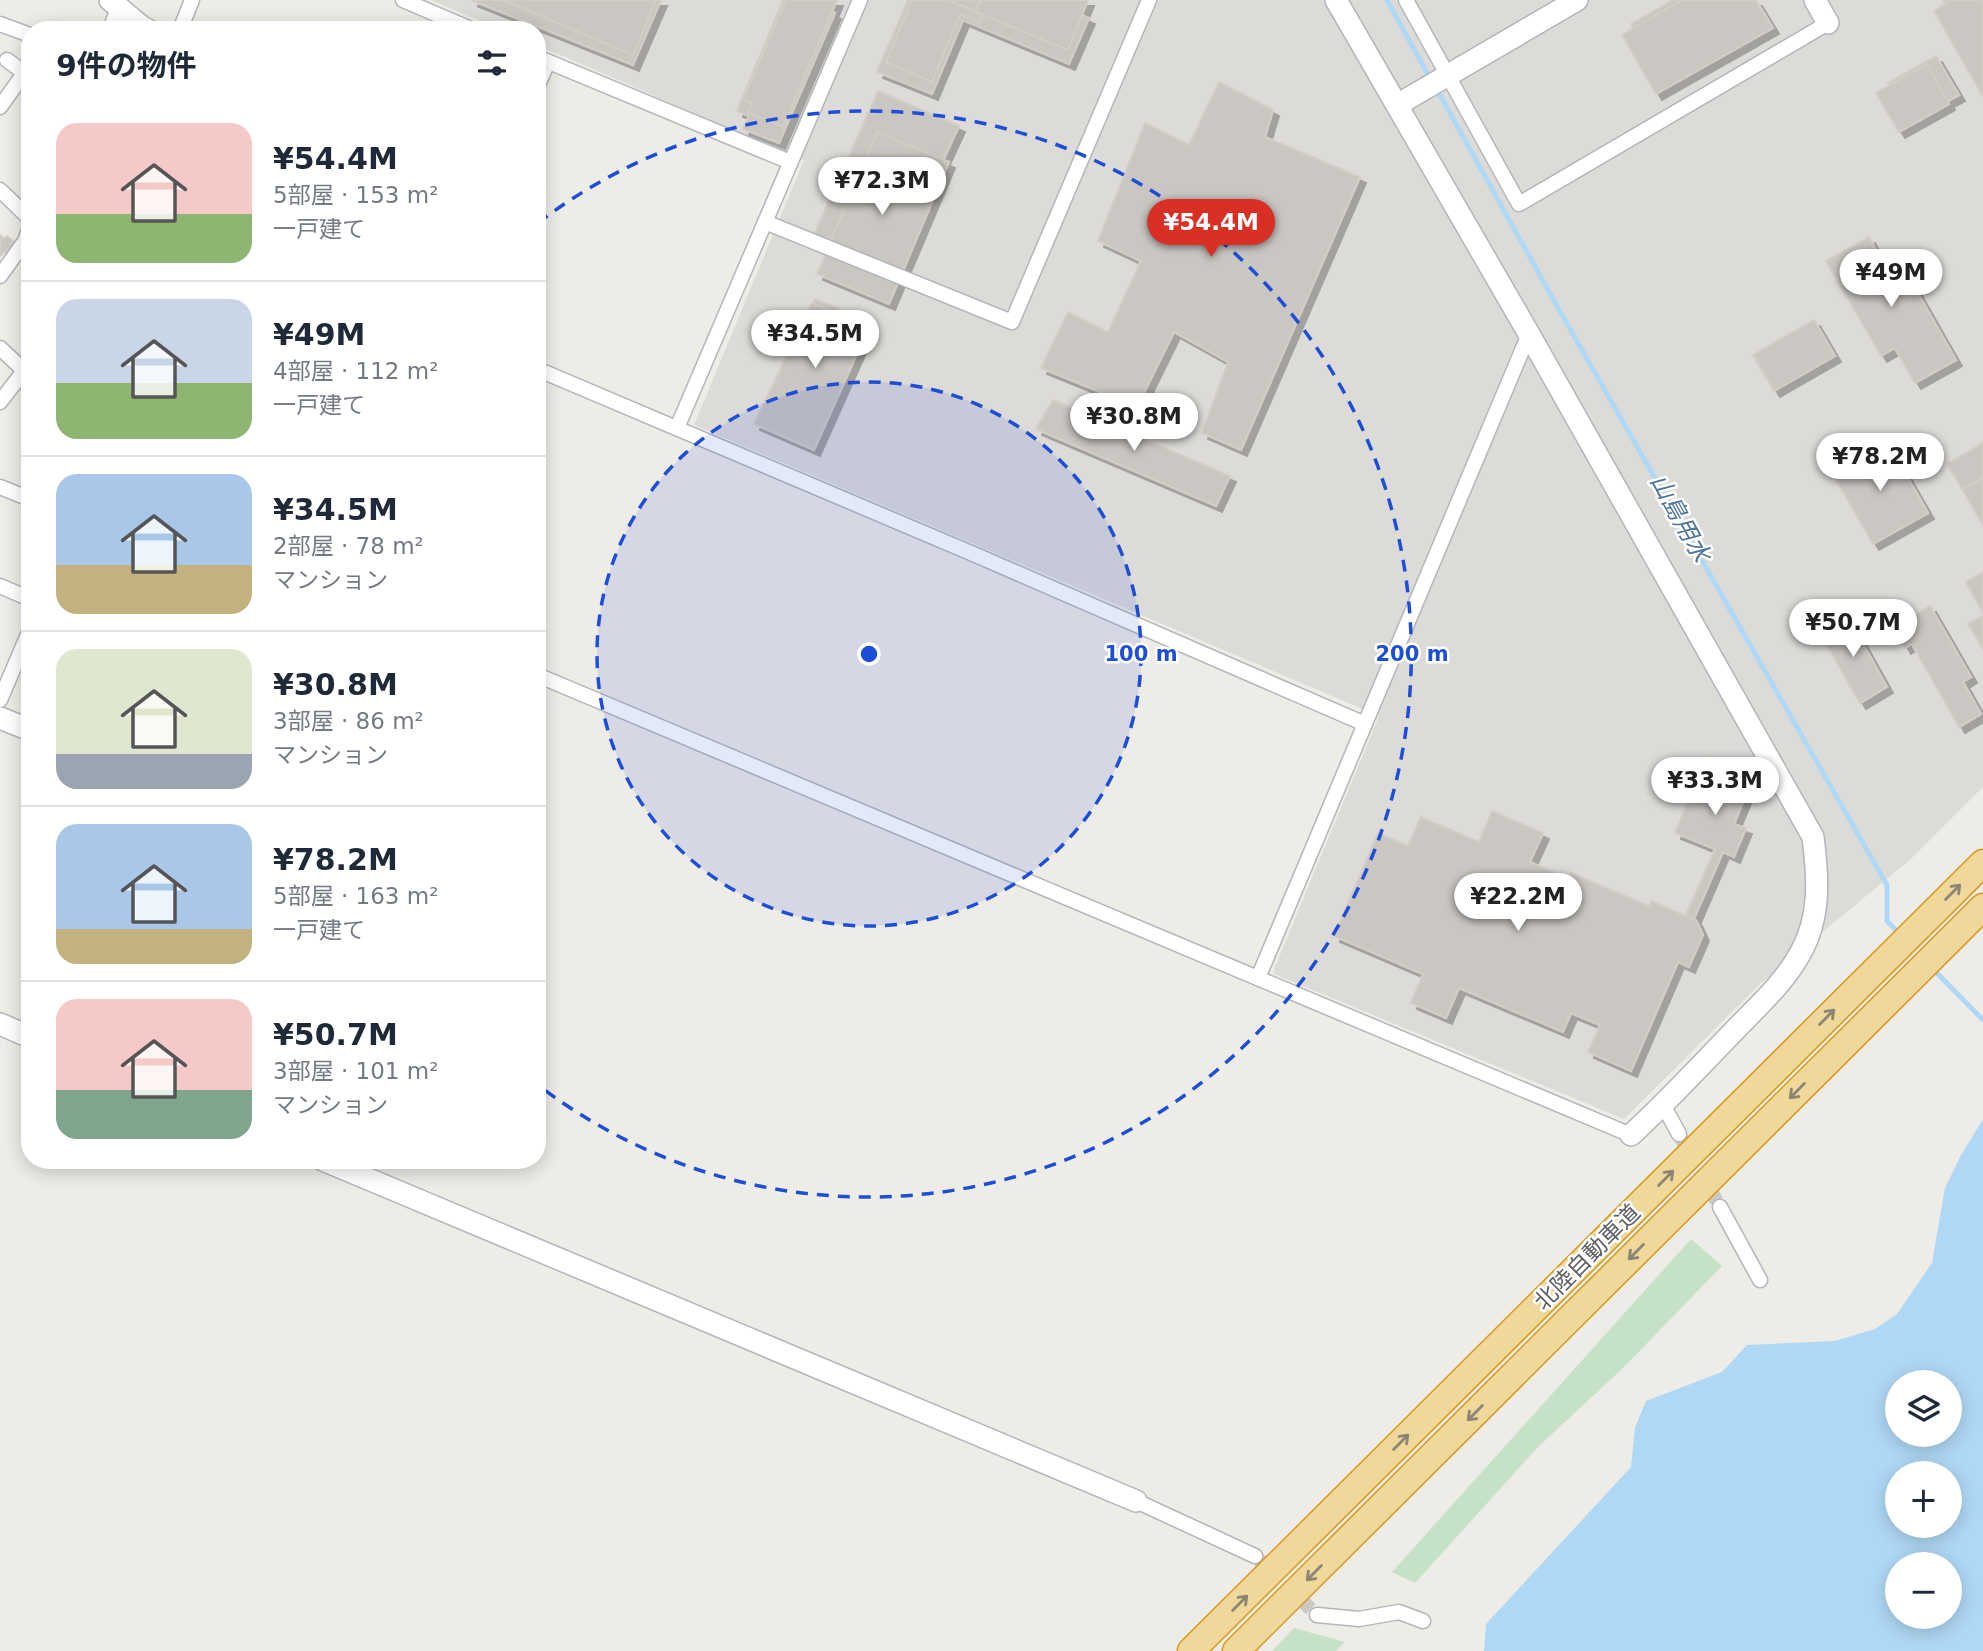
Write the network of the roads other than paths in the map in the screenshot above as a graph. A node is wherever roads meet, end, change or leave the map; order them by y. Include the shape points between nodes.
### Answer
1 (192, 0) edge
2 (403, 0) edge
3 (860, 0) edge
4 (1149, 0) edge
5 (1336, 0) edge
6 (1406, 0) edge
7 (1577, 0) edge
8 (1815, 0) edge
9 (114, 4) edge
10 (136, 21) edge
11 (184, 21) edge
12 (452, 21) edge
13 (1828, 23) joint
14 (0, 24) edge
15 (21, 32) edge
16 (7, 60) dead end
17 (546, 60) edge
18 (21, 68) edge
19 (1449, 75) junction
20 (21, 81) edge
21 (1397, 105) junction
22 (0, 107) edge
23 (790, 162) junction
24 (0, 190) edge
25 (21, 210) edge
26 (765, 222) junction
27 (21, 247) edge
28 (0, 276) edge
29 (1529, 334) junction
30 (0, 348) edge
31 (21, 368) edge
32 (546, 373) edge
33 (21, 380) edge
34 (0, 402) edge
35 (677, 428) junction
36 (0, 487) edge
37 (21, 495) edge
38 (0, 586) edge
39 (21, 595) edge
40 (21, 651) edge
41 (546, 679) edge
42 (0, 700) edge
43 (0, 718) edge
44 (1365, 724) junction
45 (21, 726) edge
46 (1983, 863) edge
47 (1983, 907) edge
48 (1258, 978) junction
49 (0, 1024) edge
50 (21, 1033) edge
51 (1663, 1105) junction
52 (1679, 1134) tunnel mouth
53 (1631, 1135) joint
54 (344, 1169) edge
55 (1720, 1207) tunnel mouth
56 (1760, 1280) dead end
57 (1136, 1501) joint
58 (1255, 1556) tunnel mouth
59 (1317, 1615) tunnel mouth
60 (1423, 1621) dead end
61 (1191, 1651) edge
62 (1236, 1651) edge

1 - 11 street
2 - 12 street
3 - 23 street
4 - 26 street via 1012,322
5 - 21 street
6 - 19 street
7 - 19 street
8 - 13 street
9 - 10 street
13 - 19 street via 1519,204
14 - 15 street
16 - 18 street
17 - 23 street
19 - 21 street
20 - 22 street
21 - 29 street
23 - 26 street
24 - 25 street
26 - 35 street
27 - 28 street
29 - 44 street
29 - 51 street via 1813,837 1816,904 1801,952 1776,989
30 - 31 street
32 - 35 street
33 - 34 street
35 - 44 street
36 - 37 street
38 - 39 street
40 - 42 street
41 - 48 street
43 - 45 street
44 - 48 street
61 -> 46 highway, 北陸自動車道
47 -> 62 highway, 北陸自動車道
48 - 53 street
49 - 50 street
51 - 52 street
51 - 53 street
54 - 57 street
55 - 56 street
57 - 58 street
59 - 60 street via 1359,1619 1399,1612

